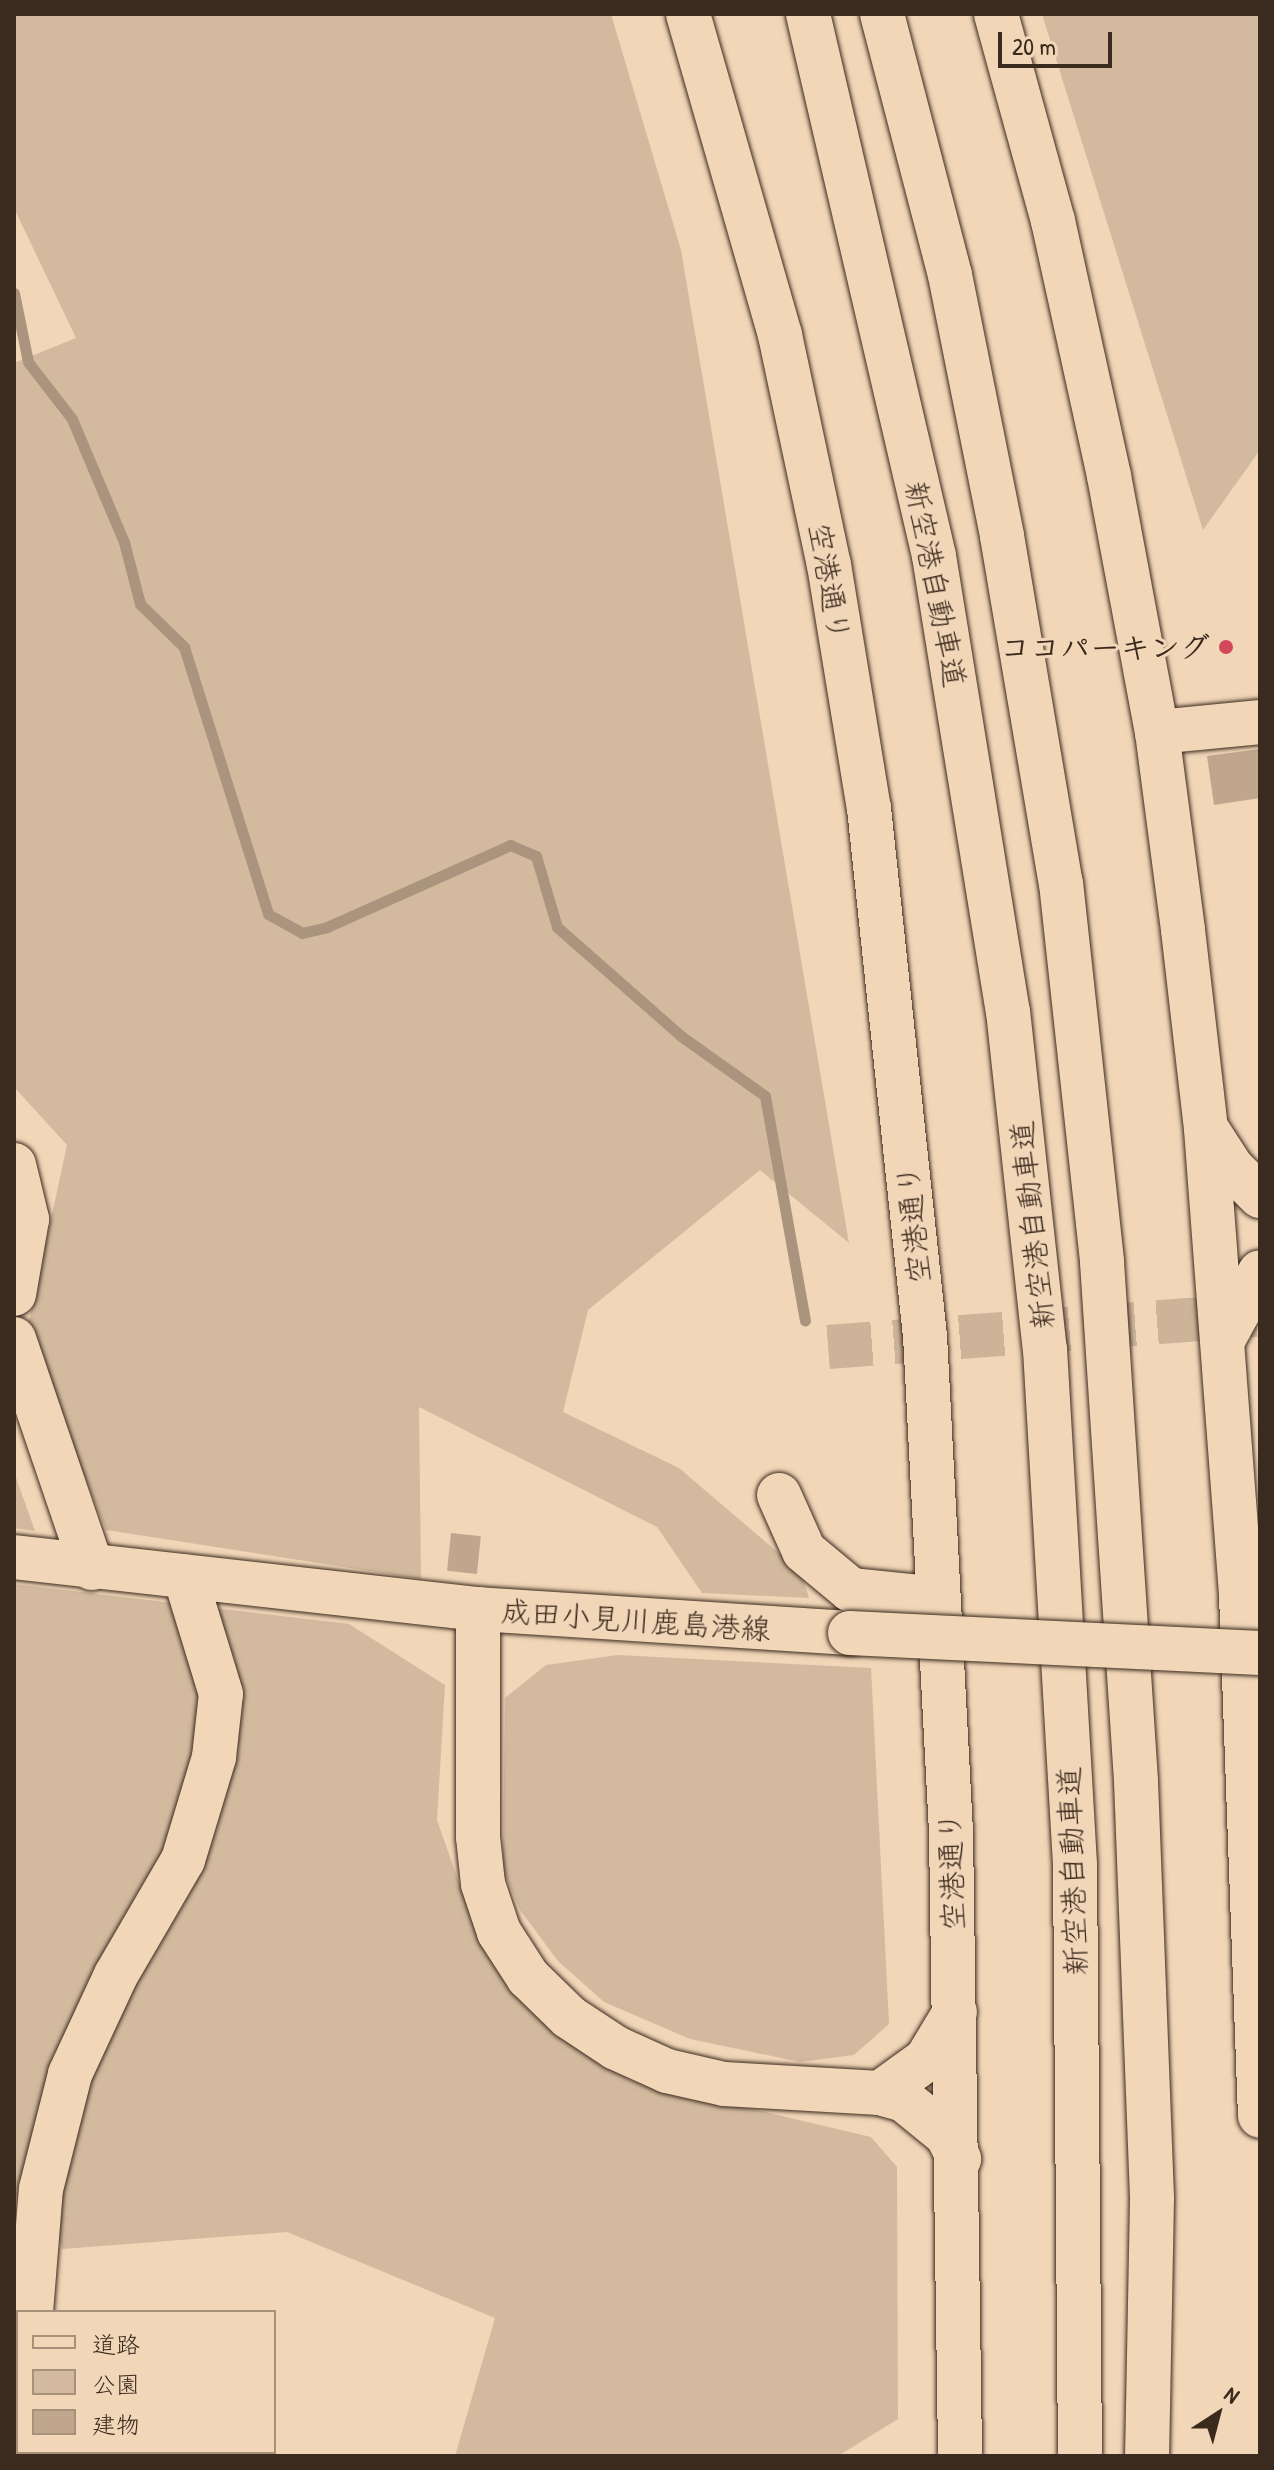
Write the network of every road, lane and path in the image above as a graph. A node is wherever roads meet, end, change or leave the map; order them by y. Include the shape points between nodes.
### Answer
1 (688, 14) edge
2 (808, 14) edge
3 (882, 14) edge
4 (996, 14) edge
5 (1260, 722) edge
6 (1157, 732) junction
7 (1206, 1129) junction
8 (14, 1165) edge
9 (1260, 1196) edge
10 (1260, 1272) edge
11 (14, 1294) edge
12 (14, 1339) edge
13 (1223, 1340) junction
14 (779, 1495) dead end
15 (14, 1557) edge
16 (92, 1568) junction
17 (185, 1576) junction
18 (939, 1599) junction
19 (478, 1609) junction
20 (1260, 1653) edge
21 (955, 2012) junction
22 (1260, 2088) edge
23 (880, 2093) junction
24 (1260, 2116) edge
25 (959, 2159) junction
26 (31, 2310) edge
27 (960, 2456) edge
28 (1080, 2456) edge
29 (1147, 2456) edge

1 - 18 main road, 空港通り via 780,335 829,565 869,808 925,1336
2 - 28 main road, 新空港自動車道 via 934,556 1008,1011 1045,1349 1075,1865
3 - 29 main road via 953,290 1002,536 1061,883 1102,1262 1136,1781 1152,2199
4 - 6 main road via 1053,221
5 - 6 main road
6 - 7 main road
7 - 9 main road via 1232,1168
7 - 13 main road
8 - 11 main road via 27,1219
10 - 13 main road
12 - 16 main road
13 - 22 main road via 1241,1594
14 - 18 main road via 804,1551 851,1590
15 - 16 main road, 成田小見川鹿島港線
16 - 17 main road, 成田小見川鹿島港線
17 - 19 main road, 成田小見川鹿島港線
17 - 26 main road via 221,1694 214,1757 183,1860 116,1975 70,2074 41,2189
18 - 21 main road, 空港通り
19 - 20 main road, 成田小見川鹿島港線, bridge
19 - 23 main road via 478,1837 483,1884 499,1932 528,1977 569,2017 616,2048 667,2071 724,2084
21 - 23 main road via 926,2060
21 - 25 main road, 空港通り
22 - 24 main road
23 - 25 main road via 920,2111 947,2135
25 - 27 main road, 空港通り

